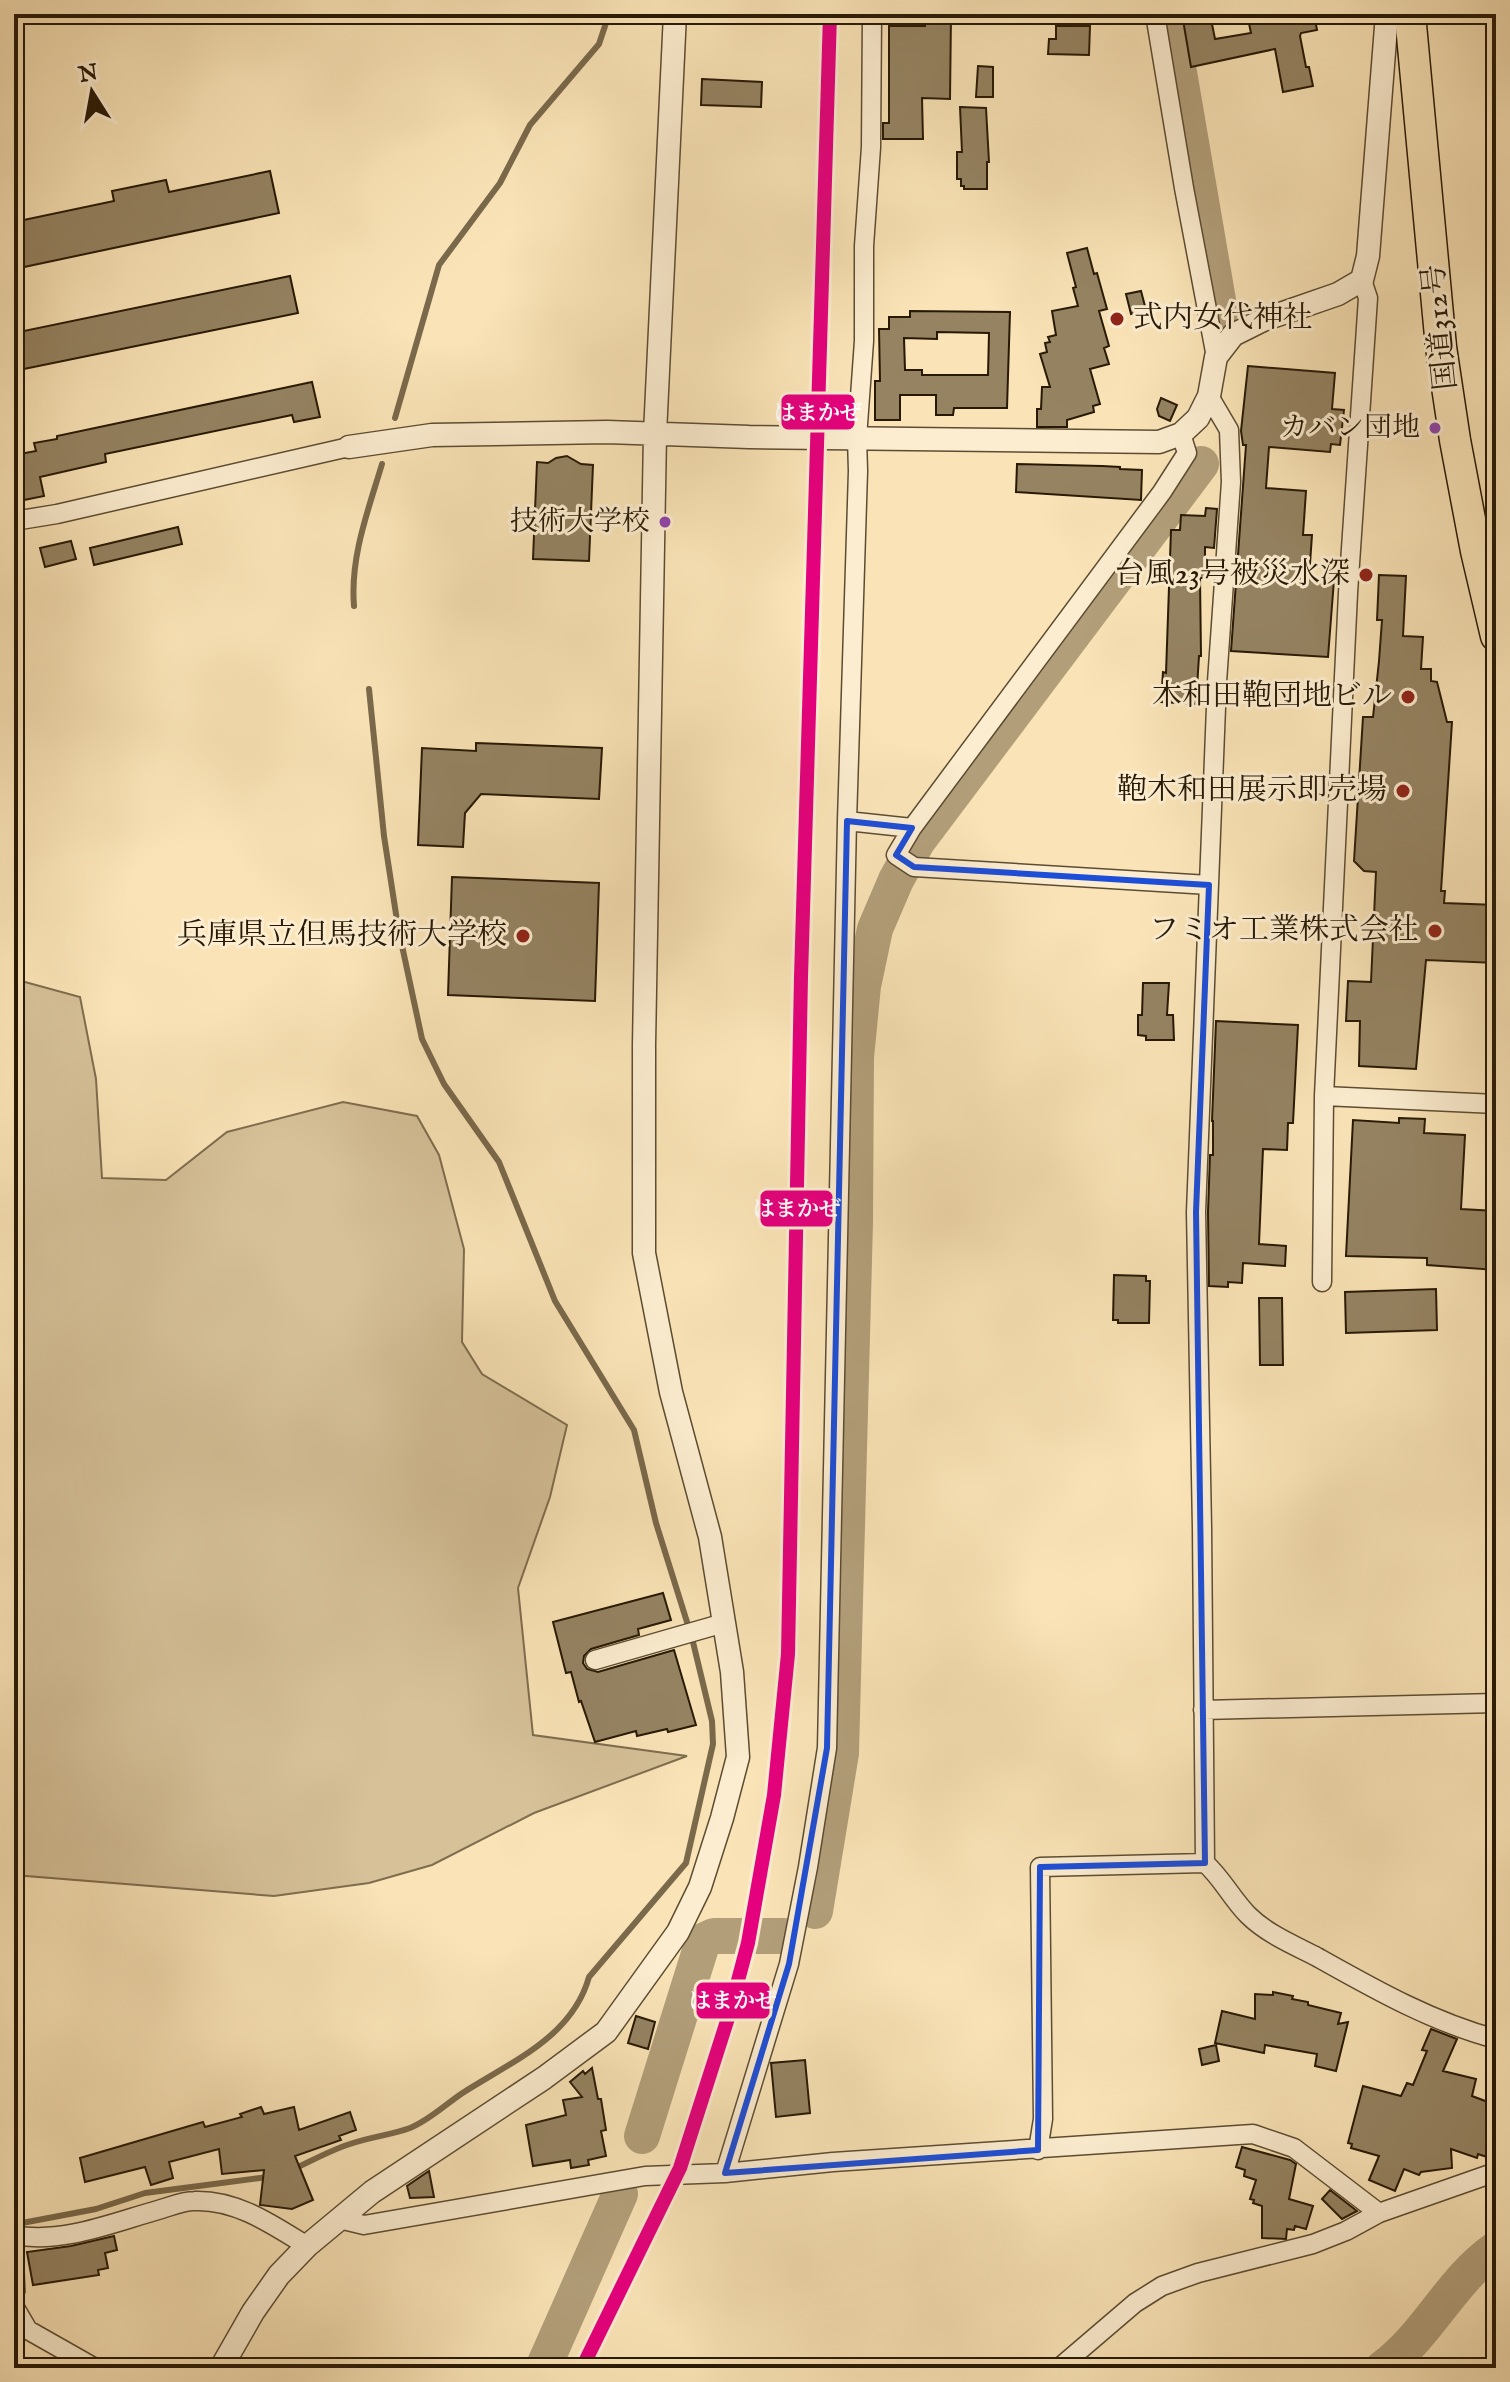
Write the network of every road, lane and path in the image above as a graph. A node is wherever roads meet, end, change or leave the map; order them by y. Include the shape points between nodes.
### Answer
1 (675, 14) edge
2 (872, 14) edge
3 (1155, 14) edge
4 (1387, 14) edge
5 (1410, 14) edge
6 (1362, 280) junction
7 (1216, 357) junction
8 (1209, 396) junction
9 (655, 434) junction
10 (1181, 434) junction
11 (857, 438) junction
12 (349, 447) joint
13 (14, 521) edge
14 (1496, 636) edge
15 (847, 821) junction
16 (912, 828) junction
17 (1209, 885) junction
18 (1324, 1096) junction
19 (1496, 1104) edge
20 (1322, 1282) dead end
21 (724, 1623) junction
22 (595, 1660) dead end
23 (1496, 1703) edge
24 (1203, 1710) junction
25 (1205, 1863) junction
26 (1496, 2039) edge
27 (1038, 2150) junction
28 (1496, 2172) edge
29 (725, 2173) junction
30 (1379, 2213) junction
31 (339, 2219) junction
32 (14, 2235) edge
33 (307, 2246) junction
34 (14, 2306) edge
35 (95, 2368) edge
36 (221, 2368) edge
37 (1059, 2368) edge

1 - 9 street
2 - 11 street
3 - 7 street
4 - 6 street
5 - 14 highway, 国道312号 via 1441,347 1465,495
6 - 7 street via 1233,335
6 - 18 street via 1368,298
7 - 8 street
8 - 10 street via 1198,418
8 - 17 street via 1229,430 1231,482
9 - 11 street
9 - 12 street via 432,435
9 - 21 street via 644,1253 671,1392 710,1537
10 - 11 street via 1159,442
10 - 16 street via 1187,453 1162,492
11 - 15 street
12 - 13 street
15 - 16 street
15 - 29 street via 827,1748 789,1964
16 - 17 street via 896,855 907,862
17 - 24 street via 1196,1212
18 - 19 street
18 - 20 street
21 - 22 street
21 - 31 street via 738,1757 700,1887 678,1932 606,2032
23 - 24 street
24 - 25 street
25 - 26 street via 1267,1930 1358,1981 1460,2029
25 - 27 street via 1040,1867 1043,2119
27 - 29 street
27 - 30 street via 1253,2134 1294,2148
28 - 30 street
29 - 31 street via 645,2176 364,2225
30 - 37 street via 1313,2244 1162,2286
31 - 33 street
32 - 33 street via 64,2236 194,2200 260,2217
33 - 36 street via 279,2275
34 - 35 street via 28,2330

